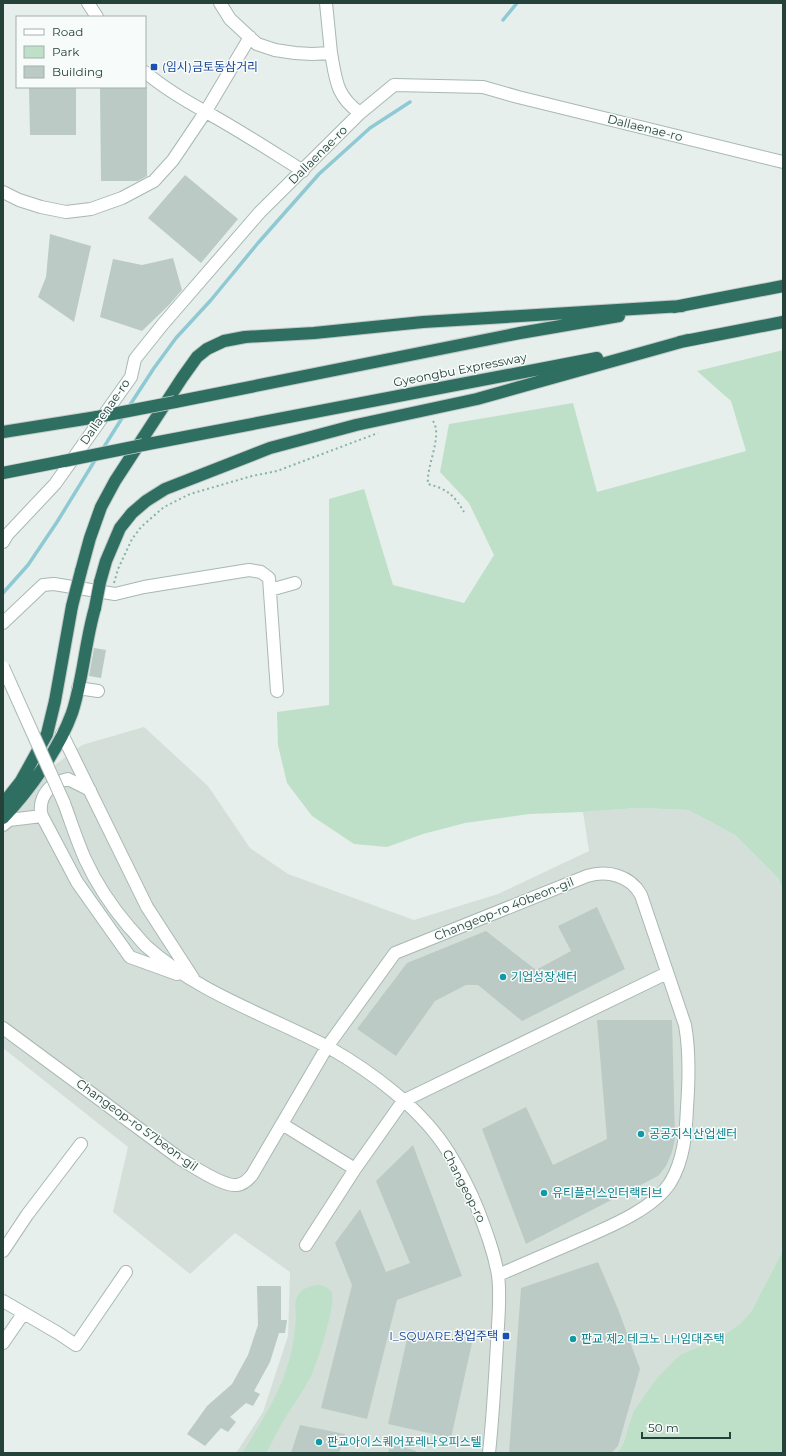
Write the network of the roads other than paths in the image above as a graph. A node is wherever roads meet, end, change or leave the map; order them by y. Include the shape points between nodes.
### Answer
1 (88, 3) edge
2 (220, 3) edge
3 (326, 3) edge
4 (95, 16) edge
5 (250, 37) junction
6 (331, 54) junction
7 (146, 73) edge
8 (206, 112) junction
9 (360, 113) junction
10 (783, 162) edge
11 (303, 171) junction
12 (3, 192) edge
13 (783, 286) edge
14 (682, 306) junction
15 (783, 322) edge
16 (688, 340) junction
17 (3, 432) edge
18 (3, 473) edge
19 (3, 542) edge
20 (295, 583) dead end
21 (270, 590) junction
22 (3, 623) edge
23 (3, 667) edge
24 (78, 688) junction
25 (98, 691) dead end
26 (278, 691) dead end
27 (62, 734) junction
28 (21, 781) junction
29 (90, 790) junction
30 (3, 791) edge
31 (3, 804) edge
32 (42, 816) junction
33 (3, 818) edge
34 (3, 825) edge
35 (667, 973) junction
36 (195, 980) junction
37 (3, 1028) edge
38 (327, 1047) junction
39 (403, 1101) junction
40 (282, 1124) junction
41 (81, 1144) dead end
42 (355, 1169) junction
43 (306, 1244) dead end
44 (3, 1251) edge
45 (126, 1272) dead end
46 (498, 1275) junction
47 (3, 1301) edge
48 (23, 1314) junction
49 (3, 1343) edge
50 (489, 1453) edge

1 - 4 street
2 - 5 street via 230,19
3 - 6 street
5 - 6 street via 257,44 275,50
5 - 8 street
6 - 9 street via 336,80 343,98
7 - 8 street via 188,103
8 - 11 street
8 - 12 street via 154,181 122,198 91,209 66,212 41,207
9 - 10 street, Dallaenae-ro via 394,85 483,86 518,97
9 - 11 street, Dallaenae-ro
11 - 19 street, Dallaenae-ro via 260,212 163,324 136,359 131,377 55,484
13 - 14 highway, Gyeongbu Expressway
14 - 17 highway, Gyeongbu Expressway, bridge via 520,333 97,417
14 - 28 highway, bridge via 423,322 244,337 224,341 207,349 197,357 182,378 101,507 72,606 47,734
15 - 16 highway, Gyeongbu Expressway
16 - 18 highway, Gyeongbu Expressway, bridge
16 - 24 highway, bridge via 477,398 270,448 165,489 132,513 120,528 100,582
20 - 21 street
21 - 22 street via 269,578 261,572 249,570 115,594 54,584 43,585
21 - 26 street
23 - 36 street, bridge via 64,803 86,860 106,895 145,945
24 - 25 street
24 - 27 highway via 72,712
27 - 29 street
27 - 33 highway via 30,787
28 - 30 highway
28 - 31 highway
29 - 32 street via 68,778 54,784 43,797 40,808
29 - 36 street via 148,907
32 - 34 street via 9,820
32 - 36 street via 77,882 130,957
35 - 38 street, Changeop-ro 40beon-gil via 638,889 631,882 617,876 598,873 397,952
35 - 39 street
35 - 46 street, Changeop-ro 40beon-gil via 685,1025 689,1074 684,1144 670,1182 651,1203 627,1217
36 - 38 street, Changeop-ro via 224,997
37 - 40 street, Changeop-ro 57beon-gil via 179,1158 200,1171 232,1185 246,1182 252,1175
38 - 39 street, Changeop-ro via 376,1078
38 - 40 street, Changeop-ro 57beon-gil
39 - 42 street
39 - 46 street, Changeop-ro via 421,1118 448,1152 473,1197 495,1258
40 - 42 street
41 - 44 street
42 - 43 street
45 - 48 street via 76,1345
46 - 50 street, Changeop-ro via 500,1299
47 - 48 street
48 - 49 street

